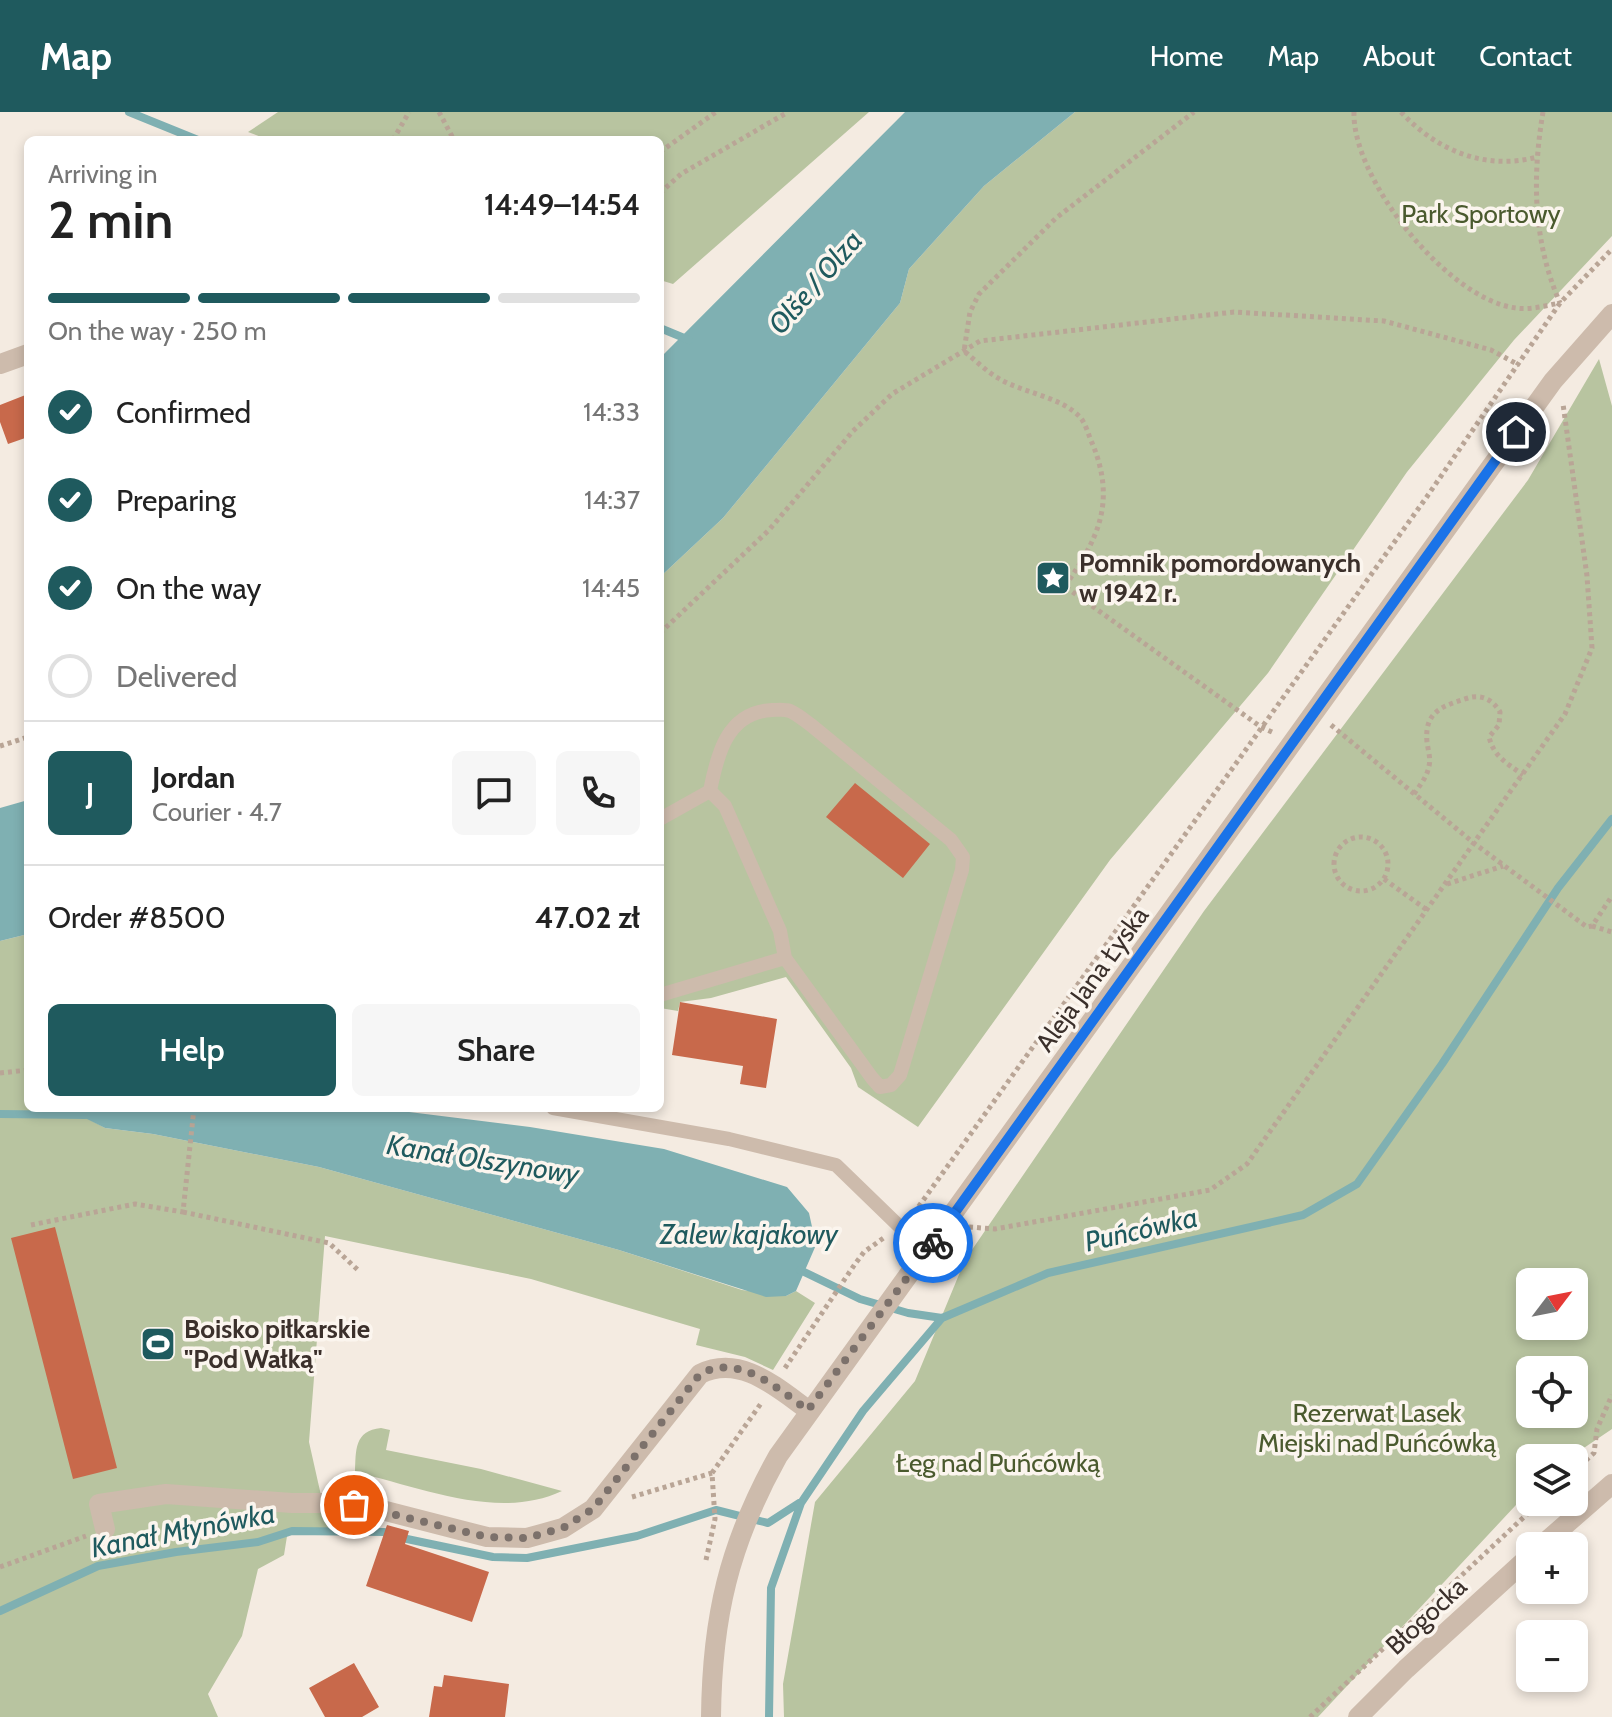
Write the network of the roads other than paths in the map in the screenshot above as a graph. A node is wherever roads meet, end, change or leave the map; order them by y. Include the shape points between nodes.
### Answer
1 (1612, 314) edge
2 (24, 355) edge
3 (0, 364) edge
4 (710, 791) junction
5 (664, 817) edge
6 (785, 958) junction
7 (664, 994) edge
8 (576, 1112) edge
9 (928, 1249) junction
10 (808, 1410) junction
11 (1612, 1484) edge
12 (105, 1529) dead end
13 (1557, 1532) edge
14 (1516, 1569) edge
15 (711, 1717) edge
16 (1358, 1717) edge

1 - 9 street, Aleja Jana Łyska via 1553,381
2 - 3 street
4 - 5 lane
4 - 6 lane via 725,806 780,931
4 - 6 lane via 721,748 739,720 761,710 787,709 951,840 963,857 900,1075 891,1085 880,1087 872,1078
6 - 7 lane
8 - 9 lane via 729,1139 836,1165
9 - 10 street, Aleja Jana Łyska
10 - 12 street via 748,1371 714,1367 700,1374 593,1509 563,1528 527,1538 500,1538 349,1504 166,1494 99,1504
10 - 15 street, Aleja Jana Łyska via 740,1532 719,1602
11 - 13 street
14 - 16 street, Błogocka

